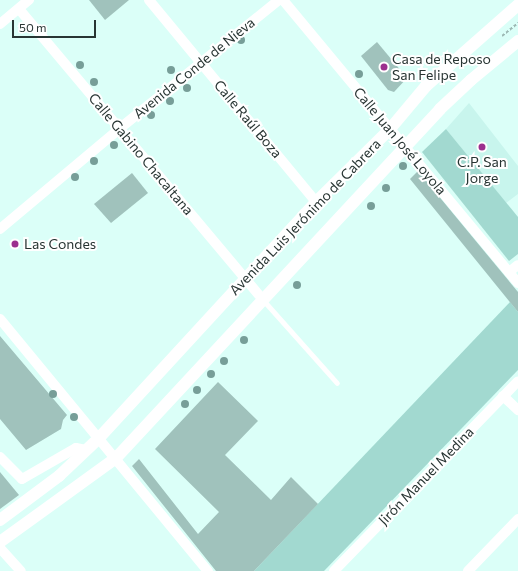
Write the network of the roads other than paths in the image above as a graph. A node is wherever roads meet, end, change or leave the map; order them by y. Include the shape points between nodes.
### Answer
1 (29, 0) edge
2 (149, 0) edge
3 (279, 0) edge
4 (283, 0) edge
5 (518, 5) edge
6 (19, 8) junction
7 (0, 24) edge
8 (518, 41) edge
9 (201, 62) junction
10 (119, 128) junction
11 (390, 129) junction
12 (405, 147) junction
13 (316, 202) junction
14 (0, 229) edge
15 (518, 265) edge
16 (509, 272) junction
17 (245, 279) junction
18 (518, 283) edge
19 (262, 300) junction
20 (0, 319) edge
21 (518, 381) edge
22 (337, 383) dead end
23 (503, 396) junction
24 (518, 410) edge
25 (99, 438) junction
26 (86, 450) junction
27 (0, 457) edge
28 (116, 458) junction
29 (518, 519) edge
30 (0, 520) edge
31 (0, 542) edge
32 (0, 548) edge
33 (21, 571) edge
34 (208, 571) edge
35 (334, 571) edge
36 (468, 571) edge

1 - 6 street
2 - 9 street, Calle Raúl Boza
3 - 9 street, Avenida Conde de Nieva
4 - 11 street, Calle Juan José Loyola
5 - 11 street, Avenida Luis Jerónimo de Cabrera via 426,86
6 - 7 street
6 - 10 street, Calle Gabino Chacaltana
8 - 12 street, Avenida Luis Jerónimo de Cabrera via 460,90
9 - 10 street, Avenida Conde de Nieva
9 - 13 street, Calle Raúl Boza
10 - 14 street, Avenida Conde de Nieva
10 - 17 street, Calle Gabino Chacaltana
11 - 12 street, Calle Juan José Loyola
11 - 13 street, Avenida Luis Jerónimo de Cabrera
12 - 16 street, Calle Juan José Loyola
12 - 19 street, Avenida Luis Jerónimo de Cabrera
13 - 17 street, Avenida Luis Jerónimo de Cabrera
15 - 16 street
16 - 18 street, Calle Juan José Loyola
17 - 19 street, Calle Gabino Chacaltana
17 - 25 street, Avenida Luis Jerónimo de Cabrera
19 - 22 lane
19 - 28 street, Avenida Luis Jerónimo de Cabrera
20 - 25 street
21 - 23 street, Jirón Manuel Medina
23 - 24 street
23 - 35 street, Jirón Manuel Medina
25 - 26 street, Avenida Luis Jerónimo de Cabrera
25 - 28 street
26 - 27 street via 76,448 22,479
26 - 30 street, Avenida Luis Jerónimo de Cabrera via 59,476
28 - 31 street, Avenida Luis Jerónimo de Cabrera
28 - 34 street
29 - 36 street
32 - 33 street

